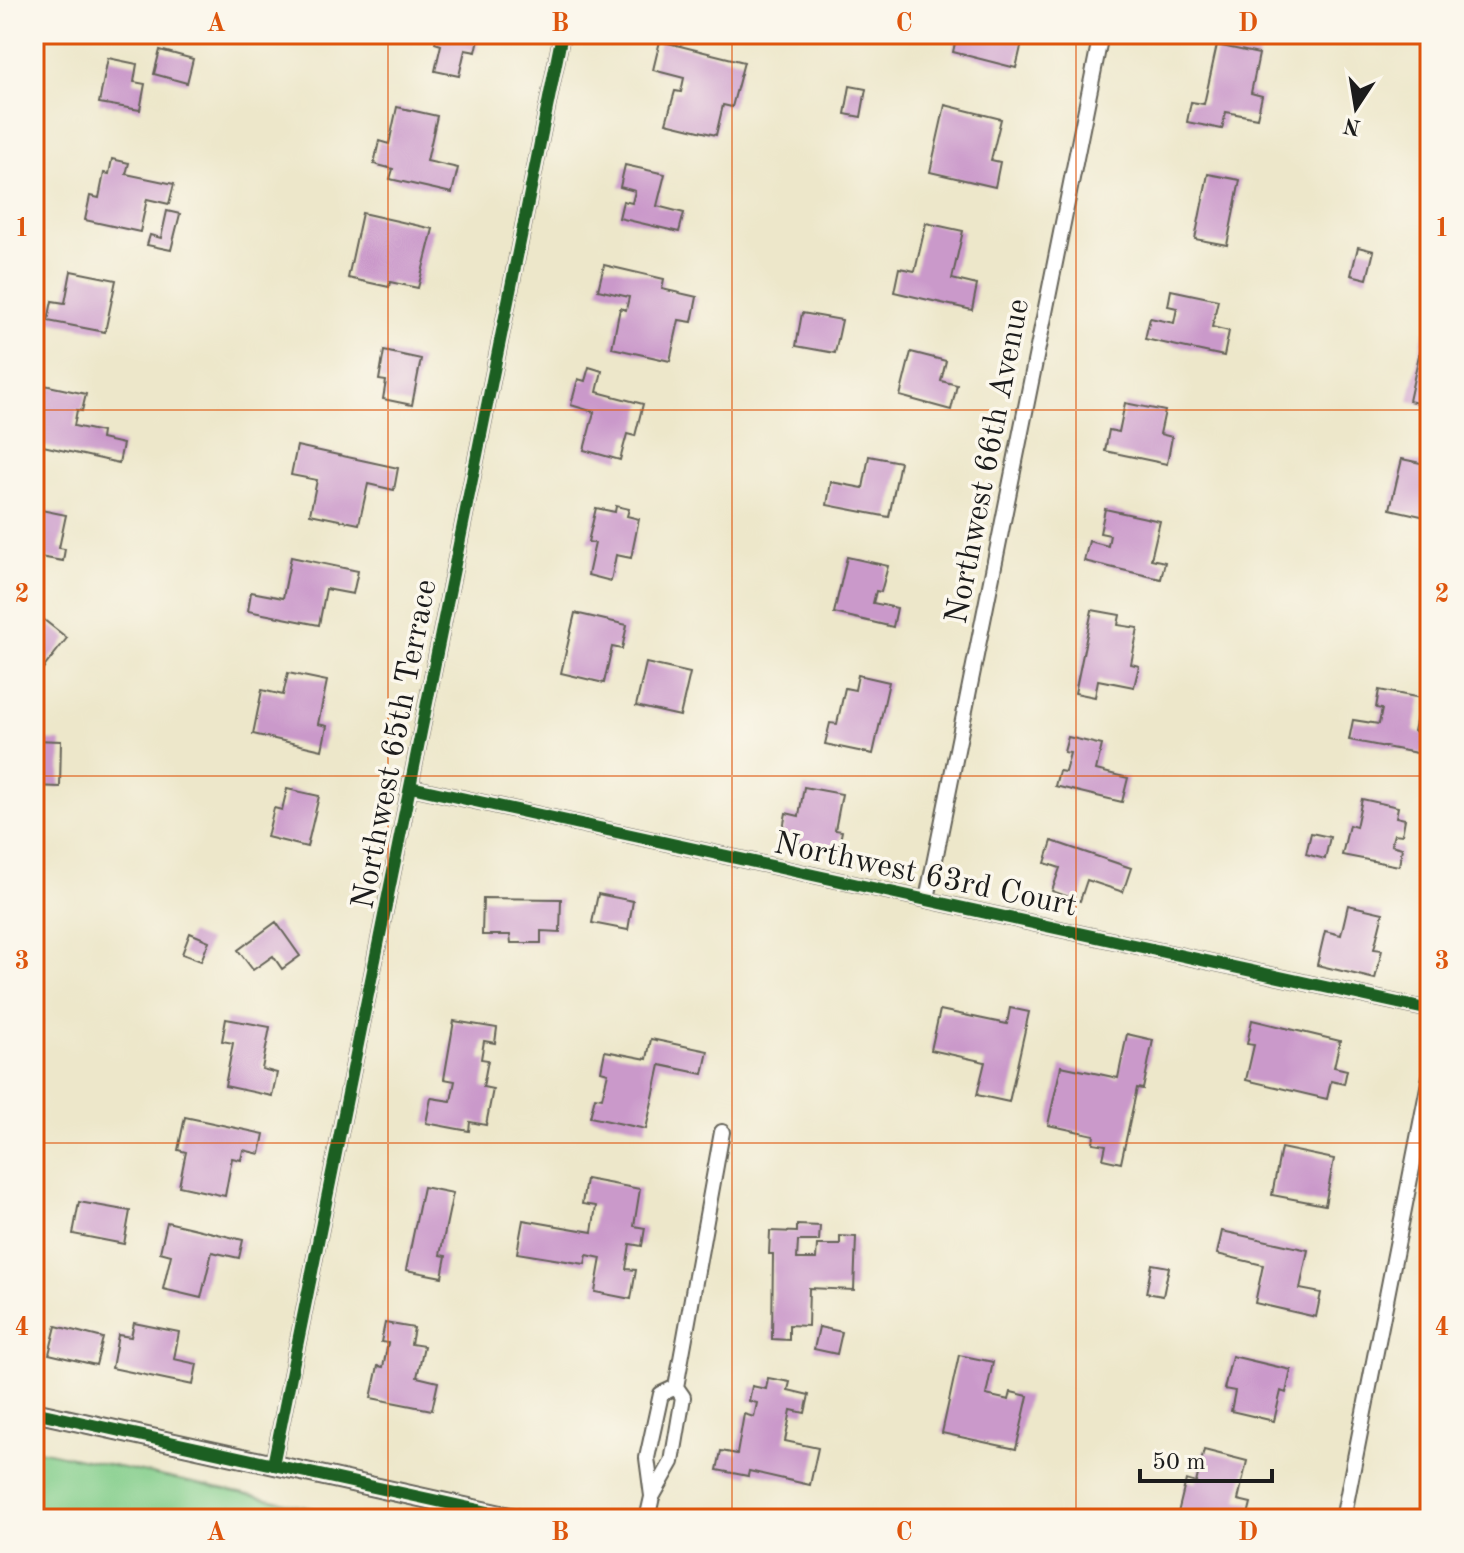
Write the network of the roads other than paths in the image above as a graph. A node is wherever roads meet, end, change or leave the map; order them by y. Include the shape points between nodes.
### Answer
1 (562, 34) edge
2 (1101, 34) edge
3 (411, 787) junction
4 (927, 899) junction
5 (1430, 1010) edge
6 (1430, 1077) edge
7 (722, 1132) dead end
8 (676, 1387) junction
9 (34, 1412) edge
10 (273, 1465) junction
11 (652, 1497) junction
12 (519, 1519) edge
13 (647, 1519) edge
14 (1343, 1519) edge

1 - 3 street, Northwest 65th Terrace
2 - 4 street, Northwest 66th Avenue
3 - 4 street, Northwest 63rd Court
3 - 10 street, Northwest 65th Terrace
4 - 5 street, Northwest 63rd Court
6 - 14 street
7 - 8 street
8 - 11 street via 683,1397 672,1462
8 - 11 street via 661,1394 647,1458
9 - 10 street
10 - 12 street
11 - 13 street

